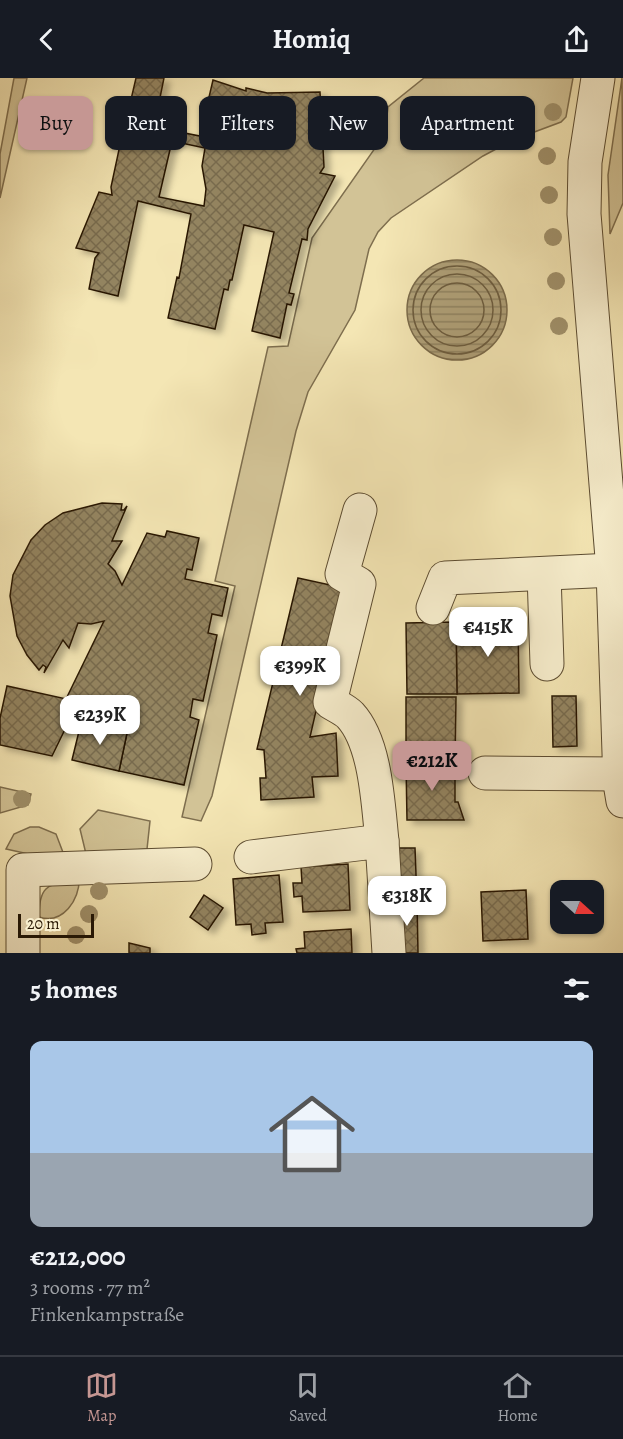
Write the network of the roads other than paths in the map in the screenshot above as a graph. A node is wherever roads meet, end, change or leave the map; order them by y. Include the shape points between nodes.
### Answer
1 (598, 78) edge
2 (360, 510) dead end
3 (613, 570) junction
4 (544, 574) junction
5 (433, 608) dead end
6 (547, 664) dead end
7 (485, 773) dead end
8 (621, 788) edge
9 (382, 841) junction
10 (250, 857) dead end
11 (195, 864) dead end
12 (23, 953) edge
13 (389, 953) edge

1 - 3 street via 585,162 584,214
2 - 9 street via 342,574 359,584 330,702 349,714 364,738 377,791
3 - 4 street
3 - 8 street
4 - 5 street via 445,578
4 - 6 street
7 - 8 street
9 - 10 street
9 - 13 street
11 - 12 street via 23,870

